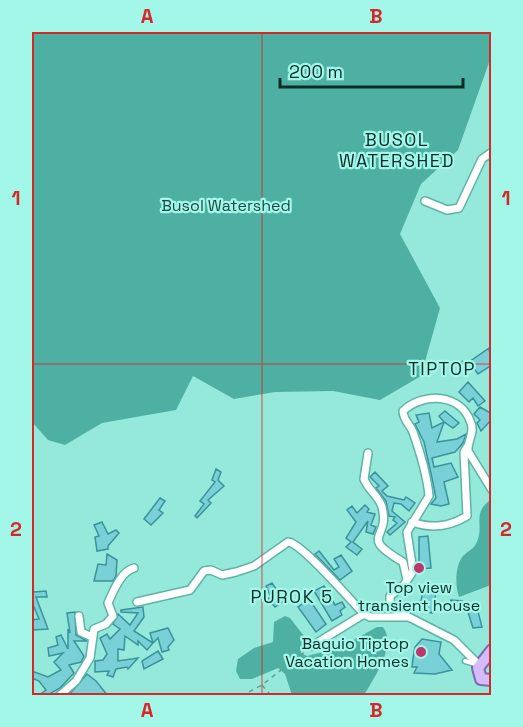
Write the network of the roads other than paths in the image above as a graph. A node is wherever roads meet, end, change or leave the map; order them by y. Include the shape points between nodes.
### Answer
1 (492, 152) edge
2 (425, 201) dead end
3 (467, 447) junction
4 (368, 453) dead end
5 (492, 490) edge
6 (412, 522) junction
7 (134, 568) dead end
8 (407, 580) junction
9 (137, 602) dead end
10 (364, 614) junction
11 (79, 616) dead end
12 (409, 617) junction
13 (92, 637) junction
14 (312, 646) road end
15 (492, 650) edge
16 (465, 661) dead end
17 (479, 665) junction
18 (492, 680) edge
19 (59, 696) edge

1 - 2 street via 482,159 459,208 447,210
3 - 5 street
3 - 6 street via 467,516 439,527
3 - 6 street via 472,424 456,403 424,399 403,411 422,458 429,496
4 - 8 street via 364,479 383,510 378,543 383,551 403,562
6 - 8 street via 407,538 413,563
7 - 13 street via 126,571 112,593 108,603 113,616 94,629
8 - 12 street via 390,596 390,604
9 - 10 street via 190,591 204,571 226,575 249,568 292,542
10 - 12 street
10 - 14 street
11 - 13 street via 81,632
12 - 17 street via 461,645
13 - 19 street via 92,652 82,674
15 - 17 main road
16 - 17 lane
17 - 18 main road via 481,679

